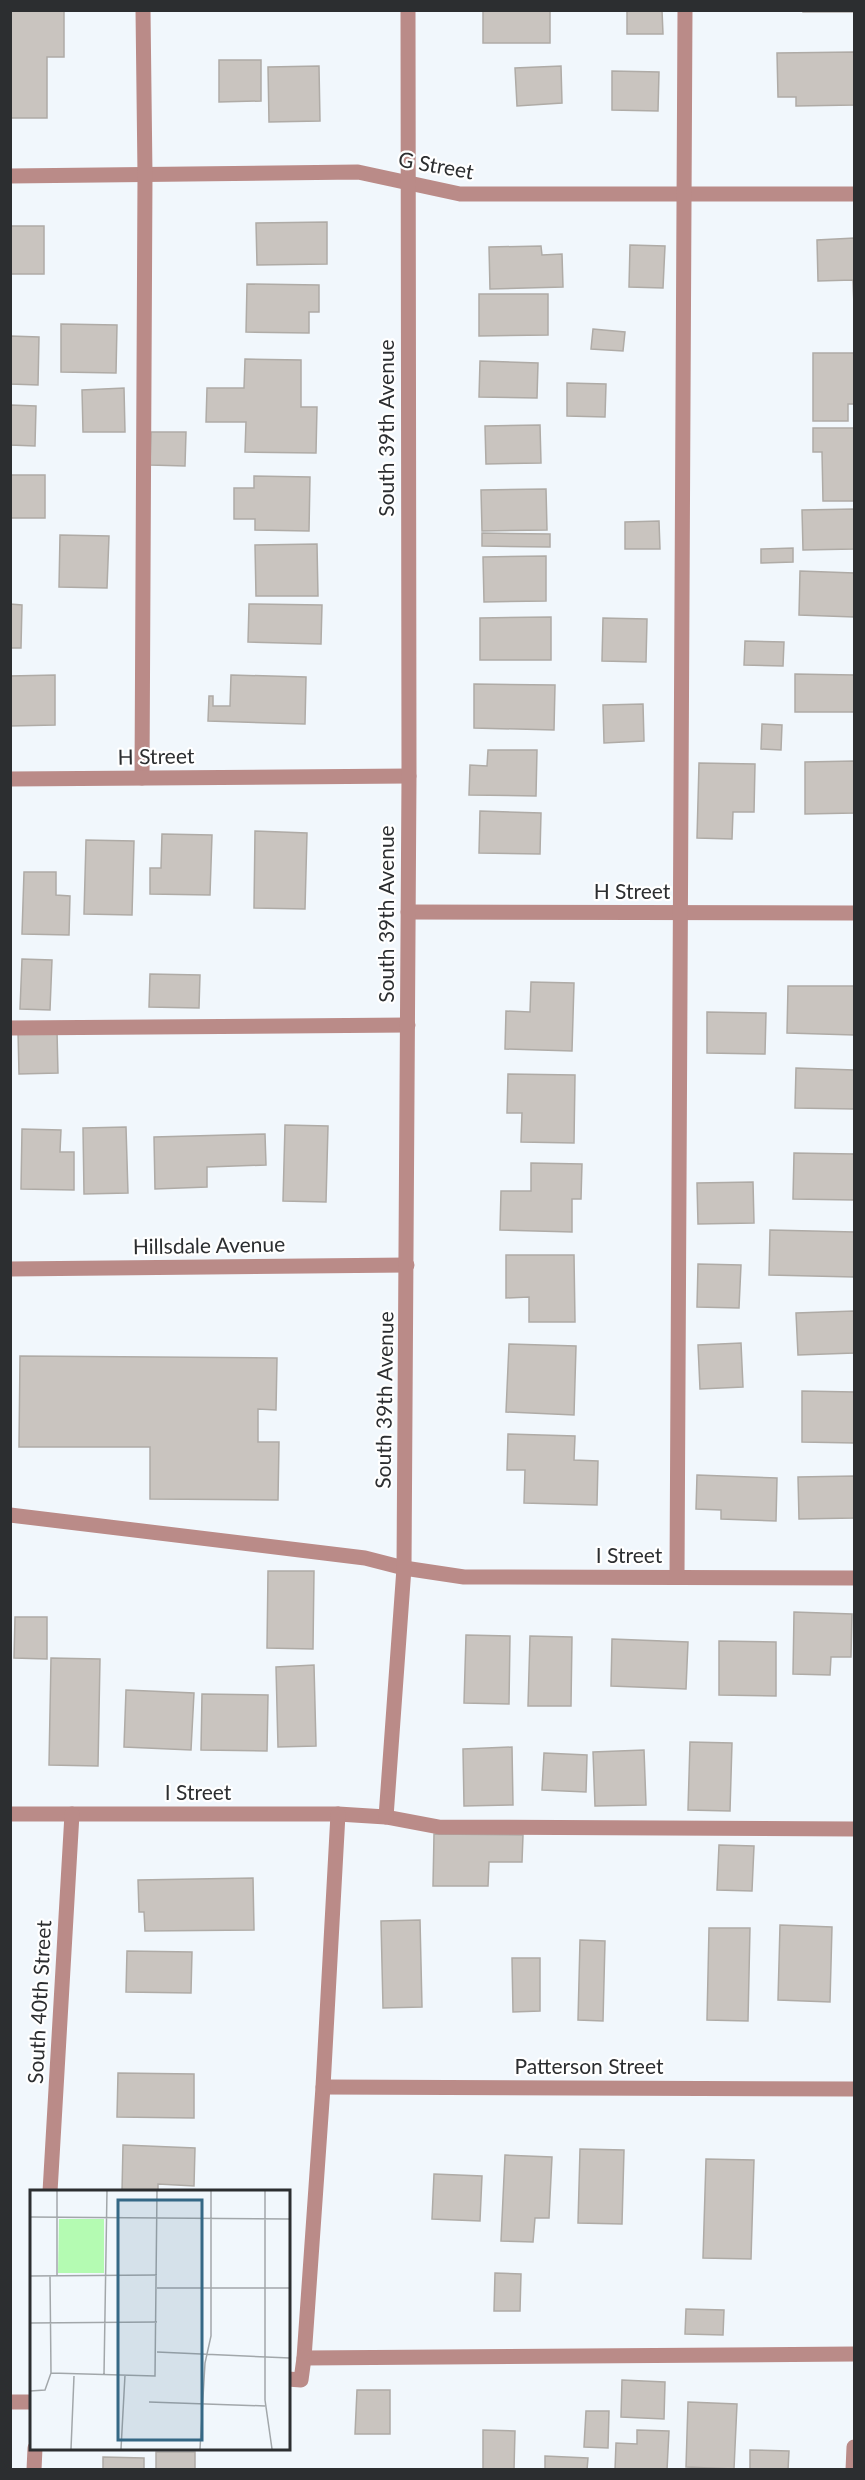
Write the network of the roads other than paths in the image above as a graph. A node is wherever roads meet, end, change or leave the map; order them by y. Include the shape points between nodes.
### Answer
1 (143, 10) edge
2 (408, 10) edge
3 (686, 10) edge
4 (145, 175) junction
5 (10, 176) edge
6 (408, 183) junction
7 (685, 194) junction
8 (855, 194) edge
9 (409, 776) junction
10 (142, 778) junction
11 (10, 779) edge
12 (408, 912) junction
13 (682, 913) junction
14 (855, 913) edge
15 (408, 1025) junction
16 (10, 1028) edge
17 (407, 1265) junction
18 (10, 1269) edge
19 (10, 1515) edge
20 (404, 1568) junction
21 (677, 1577) junction
22 (855, 1578) edge
23 (10, 1814) edge
24 (72, 1814) junction
25 (338, 1814) junction
26 (386, 1816) junction
27 (855, 1829) edge
28 (323, 2087) junction
29 (855, 2089) edge
30 (50, 2190) edge
31 (855, 2354) edge
32 (304, 2358) junction
33 (290, 2379) edge
34 (10, 2402) edge
35 (30, 2402) edge
36 (855, 2447) edge
37 (35, 2450) edge
38 (34, 2469) edge
39 (853, 2469) edge

1 - 4 street
2 - 6 street, South 39th Avenue
3 - 7 street
4 - 5 street, G Street
4 - 6 street, G Street via 358,172
4 - 10 street
6 - 7 street, G Street via 460,194
6 - 9 street, South 39th Avenue
7 - 8 street, G Street
7 - 13 street
9 - 10 street, H Street
9 - 12 street, South 39th Avenue
10 - 11 street, H Street
12 - 13 street, H Street
12 - 15 street, South 39th Avenue
13 - 14 street, H Street
13 - 21 street
15 - 16 street
15 - 17 street, South 39th Avenue
17 - 18 street, Hillsdale Avenue
17 - 20 street, South 39th Avenue
19 - 20 street, I Street via 365,1558
20 - 21 street, I Street via 464,1577
20 - 26 street, South 39th Avenue
21 - 22 street, I Street
23 - 24 street, I Street
24 - 25 street, I Street
24 - 30 street, South 40th Street
25 - 26 street, I Street
25 - 28 street
26 - 27 street, I Street via 439,1827
28 - 29 street, Patterson Street
28 - 32 street
31 - 32 street
32 - 33 street via 302,2380
34 - 35 street
36 - 39 street
37 - 38 street

